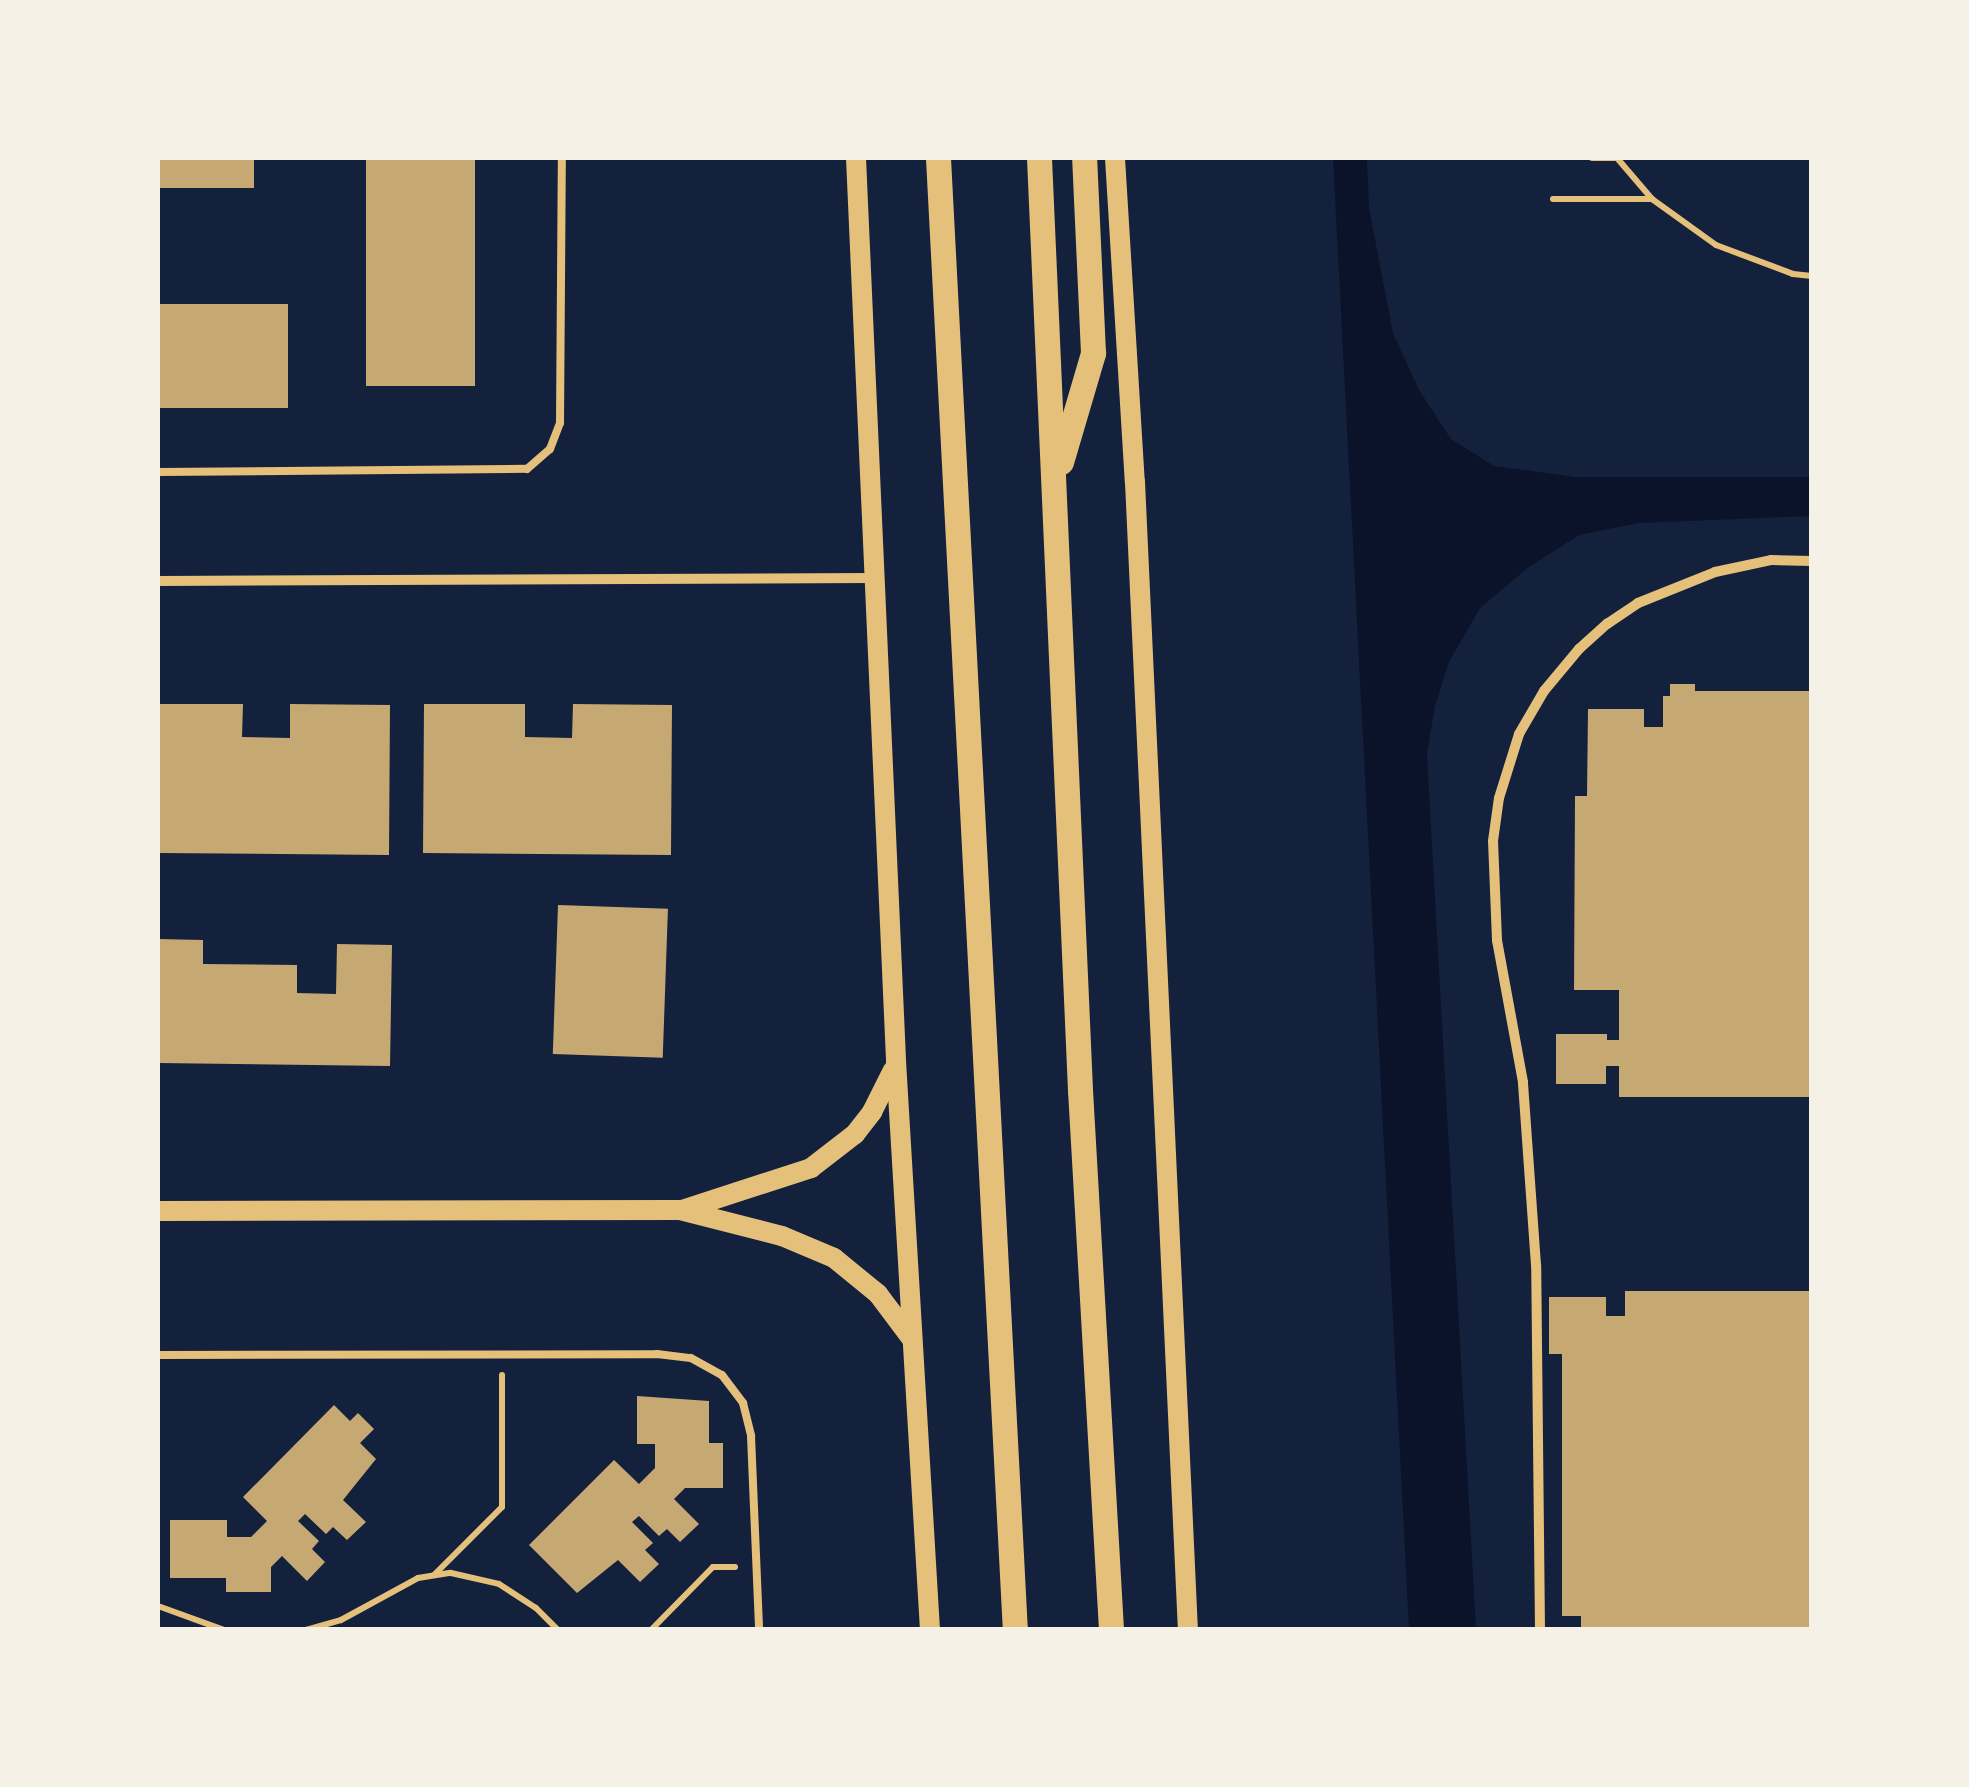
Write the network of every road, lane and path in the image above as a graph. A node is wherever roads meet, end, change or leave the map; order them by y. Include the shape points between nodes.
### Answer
1 (562, 158) edge
2 (856, 158) edge
3 (938, 158) edge
4 (1039, 158) edge
5 (1084, 158) edge
6 (1115, 158) edge
7 (1592, 158) edge
8 (1553, 199) dead end
9 (1652, 199) junction
10 (1812, 276) edge
11 (158, 472) edge
12 (1056, 481) junction
13 (1812, 560) edge
14 (876, 578) junction
15 (158, 581) edge
16 (896, 1061) junction
17 (158, 1210) edge
18 (680, 1210) junction
19 (912, 1340) junction
20 (502, 1354) junction
21 (158, 1355) edge
22 (756, 1566) junction
23 (434, 1575) junction
24 (158, 1606) edge
25 (224, 1630) edge
26 (306, 1630) edge
27 (558, 1630) edge
28 (652, 1630) edge
29 (759, 1630) edge
30 (930, 1630) edge
31 (1015, 1630) edge
32 (1111, 1630) edge
33 (1188, 1630) edge
34 (1540, 1630) edge

1 - 11 lane via 560,422 550,450 526,469
2 - 14 main road
3 - 31 main road
4 - 12 main road
5 - 12 main road via 1092,353
6 - 33 main road
7 - 9 path via 1617,158
8 - 9 path
9 - 10 path via 1716,245
12 - 32 main road via 1080,1090
13 - 34 street via 1771,560 1715,572 1654,594 1579,649 1519,734 1499,798 1492,841 1496,940 1523,1082 1536,1265
14 - 15 street
14 - 16 main road
16 - 18 main road via 872,1112 834,1152 786,1180
16 - 19 main road
17 - 18 main road
18 - 19 main road via 782,1236 834,1258 878,1294
19 - 30 main road
20 - 21 lane
20 - 22 lane via 657,1354 692,1358 722,1375 742,1403 751,1436
20 - 23 path via 502,1508
22 - 28 path via 714,1567
22 - 29 lane
23 - 26 path
23 - 27 path via 499,1584
24 - 25 path

